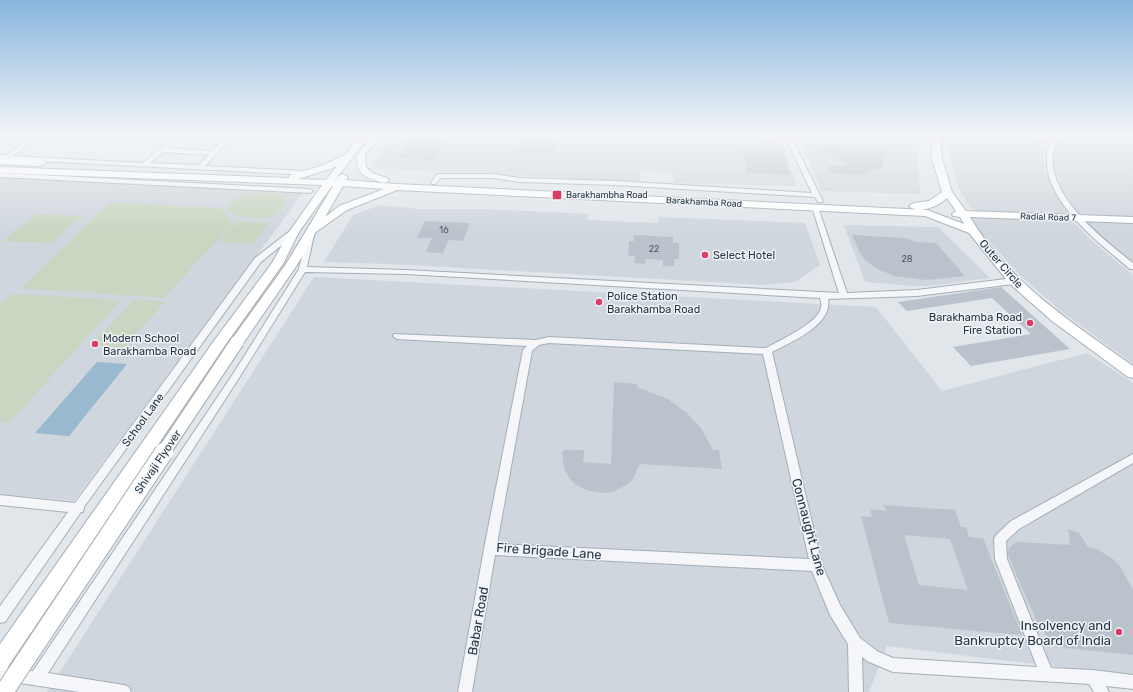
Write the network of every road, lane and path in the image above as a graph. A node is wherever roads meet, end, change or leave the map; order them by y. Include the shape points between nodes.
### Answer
1 (113, 168) edge
2 (205, 168) edge
3 (322, 168) edge
4 (343, 168) edge
5 (348, 168) edge
6 (362, 168) edge
7 (802, 168) edge
8 (940, 168) edge
9 (1051, 168) edge
10 (308, 173) junction
11 (0, 175) edge
12 (293, 180) junction
13 (336, 180) junction
14 (384, 180) junction
15 (396, 187) junction
16 (310, 191) junction
17 (947, 192) junction
18 (817, 201) junction
19 (313, 207) junction
20 (927, 213) junction
21 (964, 215) junction
22 (1079, 218) junction
23 (1133, 220) edge
24 (973, 231) junction
25 (294, 232) junction
26 (310, 232) junction
27 (1133, 267) edge
28 (303, 269) junction
29 (1014, 281) junction
30 (824, 296) junction
31 (844, 296) junction
32 (398, 336) dead end
33 (229, 342) junction
34 (536, 343) junction
35 (767, 351) junction
36 (1133, 373) edge
37 (1133, 458) edge
38 (0, 500) edge
39 (79, 508) junction
40 (490, 549) junction
41 (816, 564) junction
42 (0, 617) edge
43 (855, 643) junction
44 (0, 661) edge
45 (0, 673) edge
46 (1048, 674) junction
47 (1093, 677) junction
48 (37, 678) junction
49 (1133, 682) edge
50 (4, 692) edge
51 (124, 692) edge
52 (465, 692) edge
53 (856, 692) edge
54 (1102, 692) edge

1 - 12 main road, Barakhamba Road
2 - 10 street
3 - 10 main road
4 - 13 main road
5 - 13 main road
6 - 14 main road via 368,175
7 - 18 street
8 - 17 main road, Outer Circle
9 - 22 street via 1064,201
10 - 12 main road
11 - 16 street
12 - 13 main road, Barakhamba Road
12 - 16 main road
13 - 14 main road, Barakhamba Road
13 - 15 main road, Barakhamba Road
13 - 19 main road, Shivaji Flyover
13 - 26 main road, Shivaji Flyover
14 - 18 main road, Barakhamba Road via 694,192
15 - 18 main road, Barakhamba Road
15 - 26 main road via 343,208
16 - 19 main road
17 - 18 main road, Barakhamba Road via 942,198 923,206
17 - 21 main road, Outer Circle
18 - 20 main road, Barakhamba Road
18 - 31 street
19 - 25 main road, Shivaji Flyover
20 - 21 main road, Radial Road 7
20 - 24 main road, Barakhamba Road
21 - 22 main road, Radial Road 7
21 - 24 main road, Outer Circle
22 - 23 main road, Radial Road 7
22 - 27 street
24 - 29 main road, Outer Circle
25 - 33 main road, Shivaji Flyover
25 - 39 street, School Lane via 258,260
26 - 28 street
26 - 33 main road, Shivaji Flyover via 291,265
28 - 30 street via 406,272
28 - 48 street via 236,376
29 - 31 street via 918,293
29 - 36 main road, Outer Circle via 1056,318
30 - 31 street
30 - 35 street via 825,308 822,316
32 - 34 street
33 - 44 main road, Shivaji Flyover
33 - 50 main road, Shivaji Flyover, bridge
34 - 35 street via 548,340
34 - 40 street, Fire Brigade Lane via 528,350
35 - 41 street, Connaught Lane
37 - 46 street via 1015,525 1000,539 1001,559
38 - 39 street
39 - 42 street, School Lane
40 - 41 street, Fire Brigade Lane
40 - 52 street, Babar Road
41 - 43 street, Connaught Lane via 835,610
43 - 46 street, Connaught Lane via 872,656 893,665
43 - 53 street
45 - 48 street
46 - 47 street, Connaught Lane
47 - 49 street, Connaught Lane
47 - 54 street
48 - 51 street

